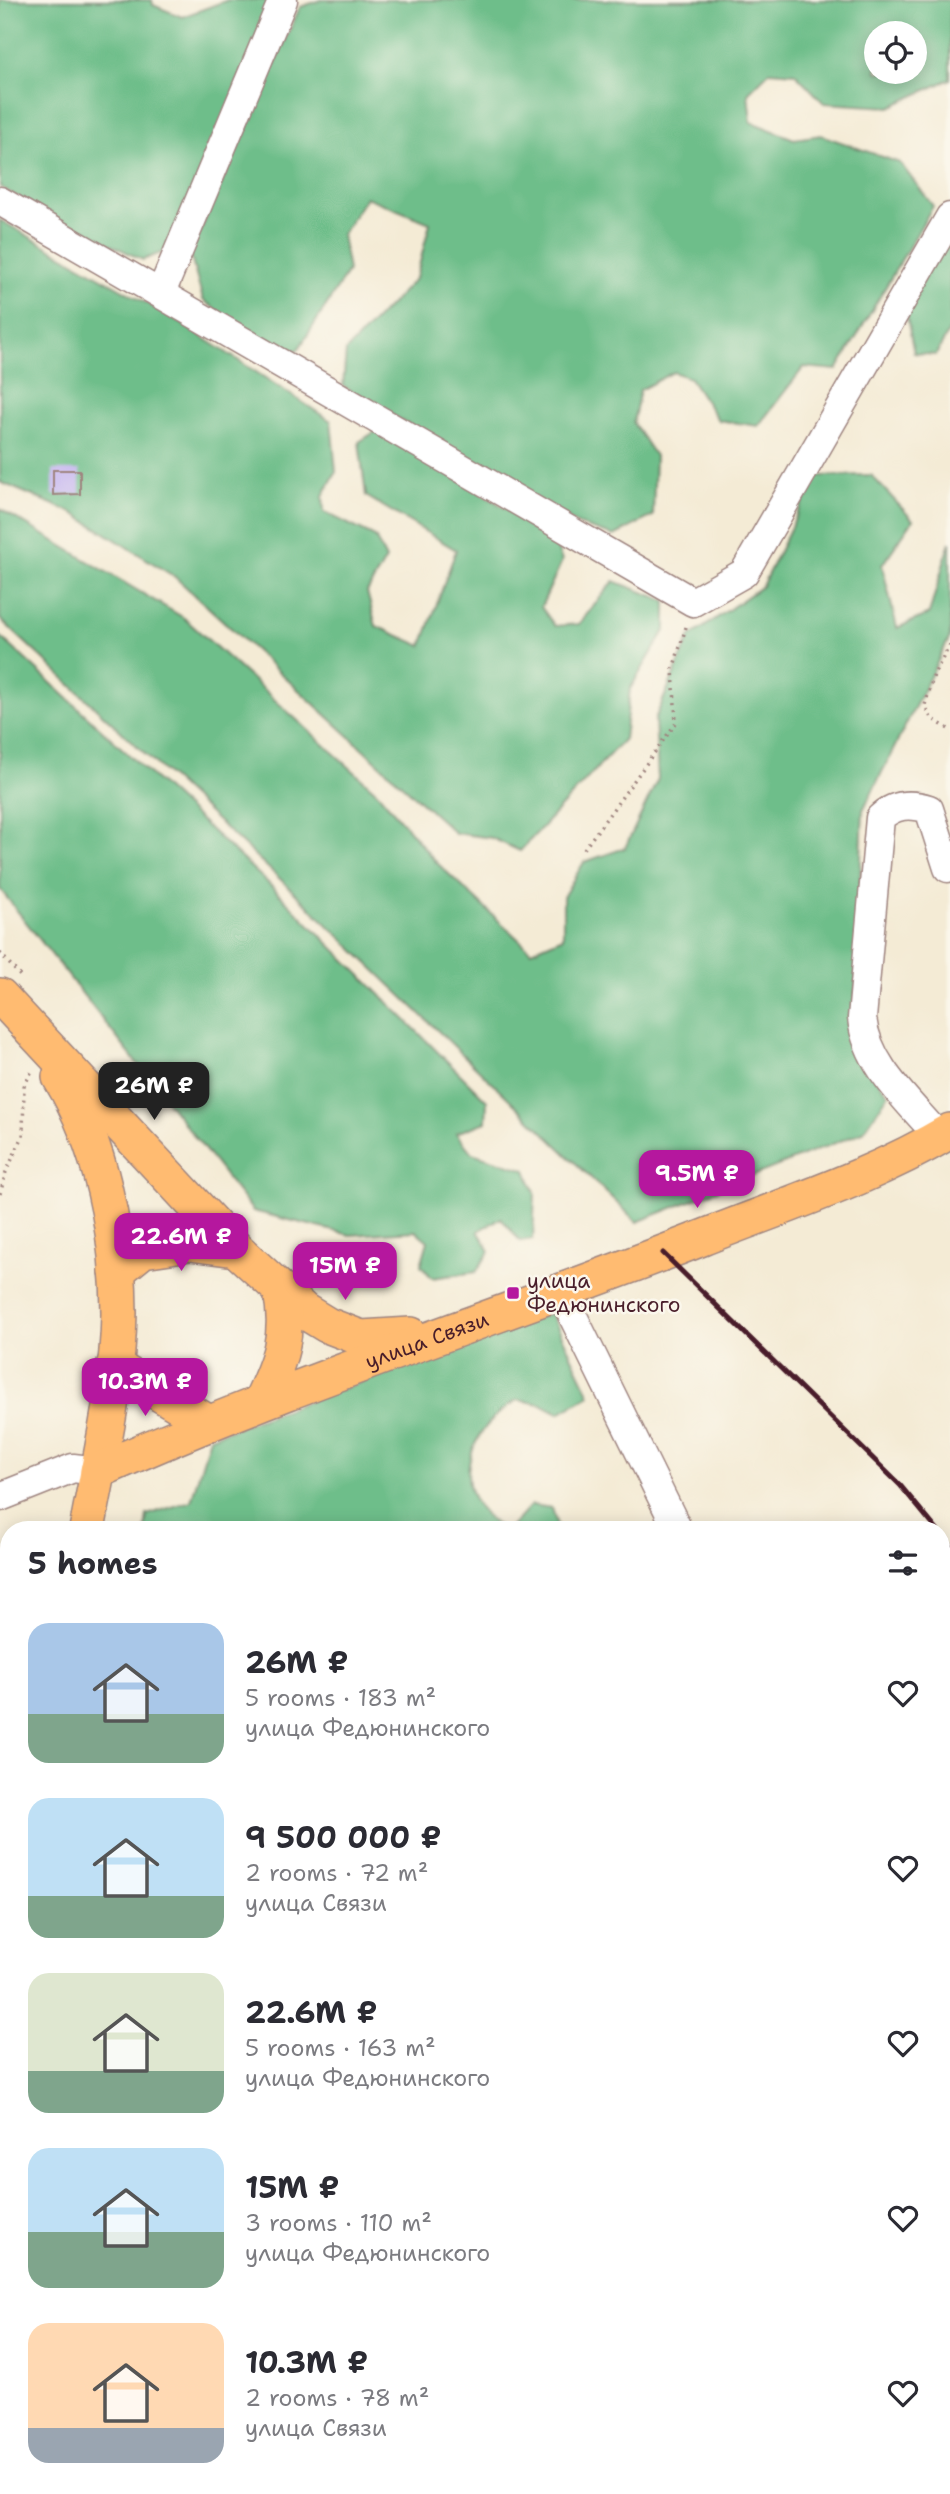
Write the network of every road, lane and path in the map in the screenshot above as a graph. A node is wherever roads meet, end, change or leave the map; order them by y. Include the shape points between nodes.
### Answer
1 (283, 0) edge
2 (0, 201) edge
3 (950, 216) edge
4 (162, 293) junction
5 (694, 602) junction
6 (950, 645) edge
7 (950, 730) edge
8 (584, 849) dead end
9 (947, 868) dead end
10 (0, 996) edge
11 (39, 1043) junction
12 (944, 1134) edge
13 (0, 1194) edge
14 (236, 1249) junction
15 (117, 1271) junction
16 (281, 1291) junction
17 (561, 1292) junction
18 (463, 1328) junction
19 (114, 1366) junction
20 (261, 1401) junction
21 (207, 1422) junction
22 (98, 1471) junction
23 (0, 1497) edge
24 (89, 1521) edge
25 (674, 1521) edge

1 - 4 lane
2 - 4 lane
3 - 5 lane via 744,573
4 - 5 lane
5 - 8 path via 673,669 676,723
6 - 7 path via 934,674 925,705 931,718
9 - 12 lane via 929,809 914,804 889,808 880,818 862,1018 864,1040 873,1057
10 - 11 main road
11 - 13 path via 24,1086 23,1136
11 - 14 main road
11 - 15 main road via 74,1100 92,1148
12 - 17 main road, улица Связи via 820,1191
14 - 15 main road via 190,1243 144,1250
14 - 16 main road
15 - 19 main road
16 - 18 main road via 315,1318 361,1338
16 - 20 main road via 284,1341
17 - 18 main road, улица Связи
17 - 25 lane
18 - 20 main road, улица Связи
19 - 21 main road
19 - 22 main road
20 - 21 main road, улица Связи
21 - 22 main road, улица Связи
22 - 23 lane via 73,1468
22 - 24 main road

